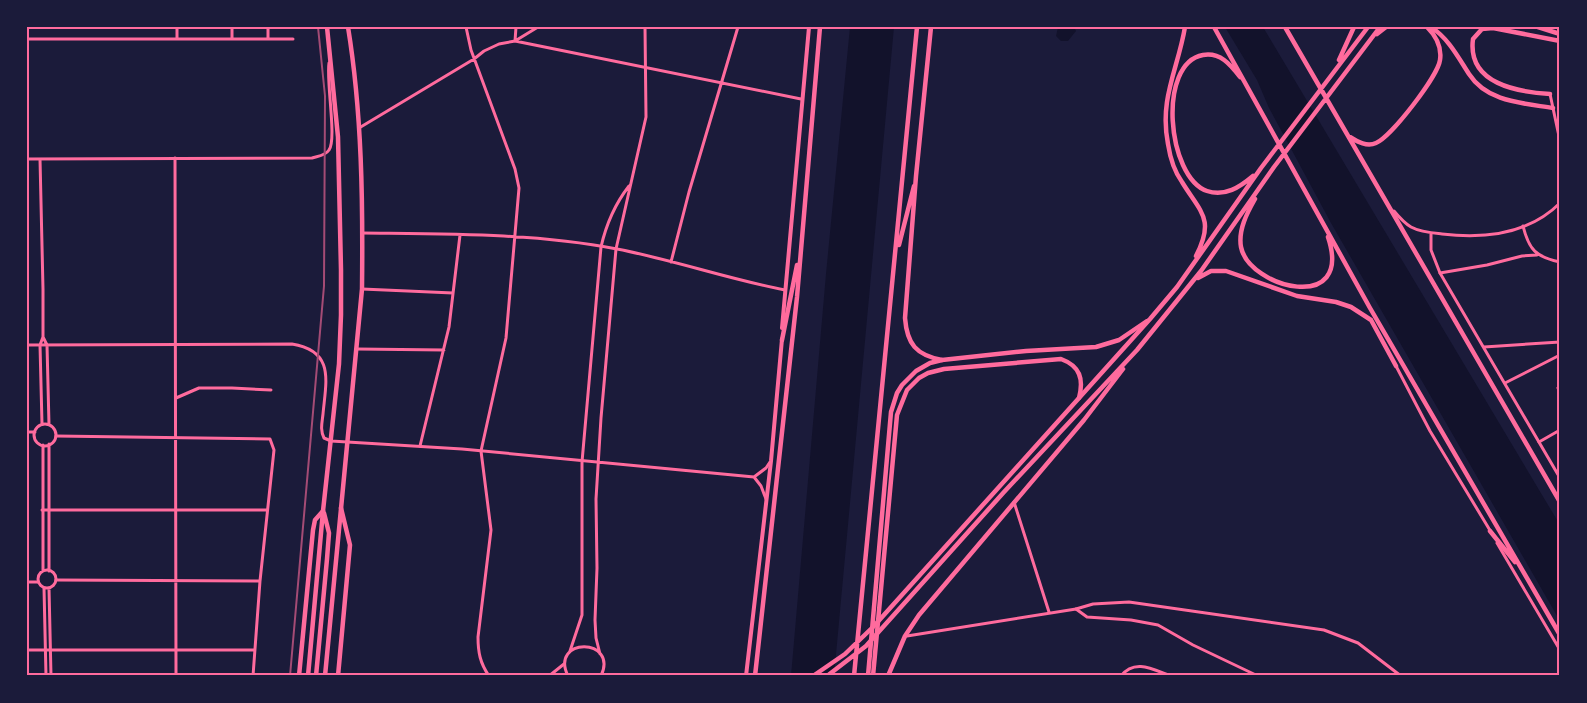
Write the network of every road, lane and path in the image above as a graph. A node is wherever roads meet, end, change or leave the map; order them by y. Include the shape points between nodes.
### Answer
1 (177, 27) edge
2 (232, 27) edge
3 (268, 27) edge
4 (327, 27) edge
5 (348, 27) edge
6 (466, 27) edge
7 (516, 27) edge
8 (538, 27) edge
9 (645, 27) edge
10 (738, 27) edge
11 (809, 27) edge
12 (820, 27) edge
13 (917, 27) edge
14 (931, 27) edge
15 (1185, 27) edge
16 (1213, 27) edge
17 (1287, 27) edge
18 (1354, 27) edge
19 (1368, 27) edge
20 (1380, 27) edge
21 (1386, 27) edge
22 (1427, 27) edge
23 (1431, 27) edge
24 (1538, 27) edge
25 (1545, 29) edge
26 (1560, 34) edge
27 (177, 38) junction
28 (27, 39) edge
29 (232, 39) junction
30 (268, 39) junction
31 (293, 39) dead end
32 (515, 41) junction
33 (1560, 41) edge
34 (1364, 46) junction
35 (330, 58) junction
36 (474, 59) junction
37 (645, 66) junction
38 (1333, 74) junction
39 (722, 82) junction
40 (1550, 93) joint
41 (801, 99) junction
42 (1256, 100) junction
43 (1552, 108) junction
44 (359, 128) junction
45 (1347, 136) junction
46 (1560, 141) edge
47 (175, 158) junction
48 (27, 159) edge
49 (40, 159) junction
50 (1261, 168) junction
51 (916, 176) junction
52 (1263, 182) junction
53 (630, 184) junction
54 (1560, 203) edge
55 (1393, 210) junction
56 (1322, 221) junction
57 (1523, 226) junction
58 (362, 233) junction
59 (1431, 233) junction
60 (460, 235) junction
61 (516, 237) junction
62 (801, 244) junction
63 (602, 247) junction
64 (616, 249) junction
65 (1537, 255) junction
66 (671, 262) junction
67 (895, 262) junction
68 (1560, 262) edge
69 (1440, 273) junction
70 (1177, 286) junction
71 (362, 289) junction
72 (785, 290) junction
73 (454, 293) junction
74 (1180, 298) junction
75 (1371, 308) junction
76 (1150, 319) junction
77 (43, 337) junction
78 (782, 340) junction
79 (1560, 342) edge
80 (176, 344) junction
81 (27, 345) edge
82 (40, 345) junction
83 (47, 345) junction
84 (1484, 347) junction
85 (357, 349) junction
86 (444, 350) junction
87 (1137, 350) junction
88 (1026, 351) junction
89 (1560, 356) edge
90 (942, 360) junction
91 (1025, 361) junction
92 (1396, 366) junction
93 (1505, 383) junction
94 (1558, 388) dead end
95 (272, 390) dead end
96 (1560, 393) edge
97 (176, 398) junction
98 (1078, 398) junction
99 (42, 424) junction
100 (49, 425) junction
101 (1560, 430) edge
102 (27, 432) edge
103 (35, 432) junction
104 (56, 436) junction
105 (177, 437) junction
106 (27, 438) edge
107 (35, 438) junction
108 (331, 441) junction
109 (347, 442) junction
110 (1539, 442) junction
111 (50, 444) junction
112 (43, 445) junction
113 (420, 446) junction
114 (481, 451) junction
115 (771, 461) junction
116 (582, 462) junction
117 (598, 463) junction
118 (754, 477) junction
119 (1560, 477) edge
120 (766, 501) junction
121 (1014, 501) junction
122 (1560, 502) edge
123 (341, 508) junction
124 (42, 510) junction
125 (49, 510) junction
126 (176, 510) junction
127 (267, 510) junction
128 (323, 511) junction
129 (1490, 531) junction
130 (43, 571) junction
131 (49, 571) junction
132 (56, 580) junction
133 (176, 580) junction
134 (260, 581) junction
135 (27, 582) edge
136 (38, 582) junction
137 (1531, 585) junction
138 (44, 588) junction
139 (49, 588) junction
140 (1076, 609) junction
141 (1049, 612) junction
142 (1560, 635) edge
143 (905, 636) junction
144 (27, 650) edge
145 (48, 650) junction
146 (176, 650) junction
147 (255, 650) junction
148 (1560, 650) edge
149 (570, 651) junction
150 (600, 654) junction
151 (564, 664) junction
152 (46, 676) edge
153 (51, 676) edge
154 (176, 676) edge
155 (253, 676) edge
156 (299, 676) edge
157 (308, 676) edge
158 (316, 676) edge
159 (326, 676) edge
160 (338, 676) edge
161 (489, 676) edge
162 (549, 676) edge
163 (568, 676) edge
164 (601, 676) edge
165 (746, 676) edge
166 (755, 676) edge
167 (813, 676) edge
168 (827, 676) edge
169 (854, 676) edge
170 (868, 676) edge
171 (873, 676) edge
172 (888, 676) edge
173 (1121, 676) edge
174 (1171, 676) edge
175 (1258, 676) edge
176 (1401, 676) edge

1 - 27 street
2 - 29 street
3 - 30 street
4 - 35 main road
5 - 44 main road
6 - 36 street
7 - 32 street
8 - 32 street
9 - 37 street
10 - 39 street
11 - 41 main road
12 - 62 main road
13 - 67 main road
14 - 51 main road
15 - 70 main road via 1166,100 1166,132 1175,169 1199,207 1206,228 1200,248
16 - 42 main road
17 - 45 main road
18 - 38 main road
19 - 38 main road
20 - 34 main road
21 - 34 main road
22 - 45 main road via 1440,49 1439,65 1431,80 1381,140 1365,144
23 - 43 main road via 1448,42 1485,91 1513,102
24 - 25 main road
25 - 26 main road
27 - 28 street
27 - 29 street
29 - 30 street
30 - 31 street
32 - 36 street via 499,44
32 - 37 street
33 - 40 main road via 1493,28 1482,29 1473,39 1476,60 1493,81 1512,89
34 - 52 main road
35 - 47 street via 332,144 324,155
35 - 108 main road via 338,137 341,270 339,364
36 - 44 street
36 - 61 street via 519,182
37 - 39 street
37 - 53 street via 646,117
38 - 50 main road
39 - 41 street
39 - 66 street
40 - 43 street
41 - 72 main road
42 - 50 main road via 1223,58 1198,56 1180,74 1173,124 1184,169 1202,189 1215,193 1235,189
42 - 56 main road
43 - 46 street
44 - 58 main road
45 - 55 main road
47 - 49 street
47 - 80 street
48 - 49 street
49 - 77 street
50 - 70 main road
51 - 67 main road
51 - 90 main road via 906,332 919,352
52 - 56 main road via 1240,238 1244,255 1256,269 1293,287 1322,282 1333,257
52 - 74 main road
53 - 63 street via 617,203
53 - 64 street
54 - 57 street
55 - 59 street via 1411,227
55 - 122 main road
56 - 75 main road
57 - 59 street via 1479,236
57 - 65 street
58 - 60 street
58 - 71 main road
59 - 69 street via 1431,250
60 - 61 street
60 - 73 street
61 - 63 street
61 - 114 street via 506,338
62 - 78 main road
62 - 166 main road
63 - 64 street
63 - 116 street
64 - 66 street
64 - 117 street
65 - 68 street
65 - 69 street
66 - 72 street
67 - 169 main road
69 - 84 street
70 - 76 main road
71 - 73 street
71 - 85 main road
72 - 78 main road
73 - 86 street
74 - 87 main road
74 - 92 main road via 1202,275 1218,270 1297,296 1336,302 1371,320
75 - 92 main road
75 - 137 main road
76 - 88 main road via 1106,345
76 - 98 main road
77 - 82 street
77 - 83 street
78 - 115 main road
79 - 84 street
80 - 83 street
80 - 97 street
80 - 108 street via 292,344 313,350 326,369 321,430 324,438
81 - 82 street
82 - 83 street
82 - 99 street
83 - 100 street
84 - 93 street
85 - 86 street
85 - 109 main road
86 - 113 street
87 - 121 main road via 1084,420
87 - 168 main road via 866,646
88 - 90 main road
88 - 91 main road
89 - 93 street
90 - 170 main road via 916,371 893,402
91 - 98 main road via 1061,359 1072,363 1081,377
91 - 171 main road via 934,371 919,378 904,396 897,415
92 - 129 street
93 - 110 street
94 - 96 street
95 - 97 street via 199,388
97 - 105 street
98 - 167 main road via 853,647
99 - 100 street
99 - 103 street
100 - 104 street
101 - 110 street
102 - 103 street
103 - 107 street
104 - 105 street
104 - 111 street
105 - 126 street
105 - 127 street via 270,439 274,450
106 - 107 street
107 - 112 street
108 - 109 street
108 - 128 main road
109 - 113 street
109 - 123 main road
110 - 119 street
111 - 112 street
111 - 125 street
112 - 124 street
113 - 114 street
114 - 116 street
114 - 161 street via 491,530 478,652
115 - 118 street
115 - 120 main road
116 - 117 street
116 - 149 street via 582,615
117 - 118 street
117 - 150 street via 596,629
118 - 120 street
120 - 165 main road
121 - 141 street
121 - 143 main road
123 - 159 main road
123 - 160 main road via 350,545
124 - 125 street
124 - 130 street
125 - 126 street
125 - 131 street
126 - 127 street
126 - 133 street
127 - 134 street
128 - 156 main road via 313,530
128 - 157 main road
128 - 158 main road via 328,542
129 - 137 main road
129 - 148 street
130 - 131 street
130 - 136 street
131 - 132 street
132 - 133 street
132 - 139 street
133 - 134 street
133 - 146 street
134 - 147 street
135 - 136 street
136 - 138 street
137 - 142 main road
138 - 139 street
138 - 145 street
139 - 145 street
140 - 141 street
140 - 175 street via 1087,617 1158,625
140 - 176 street via 1129,602 1324,630 1358,643
141 - 143 street
143 - 172 main road
144 - 145 street
145 - 146 street
145 - 152 street
145 - 153 street
146 - 147 street
146 - 154 street
147 - 155 street
149 - 150 street via 585,645
149 - 151 street
150 - 164 street via 604,663
151 - 162 street
151 - 163 street
173 - 174 street via 1128,668 1138,666

